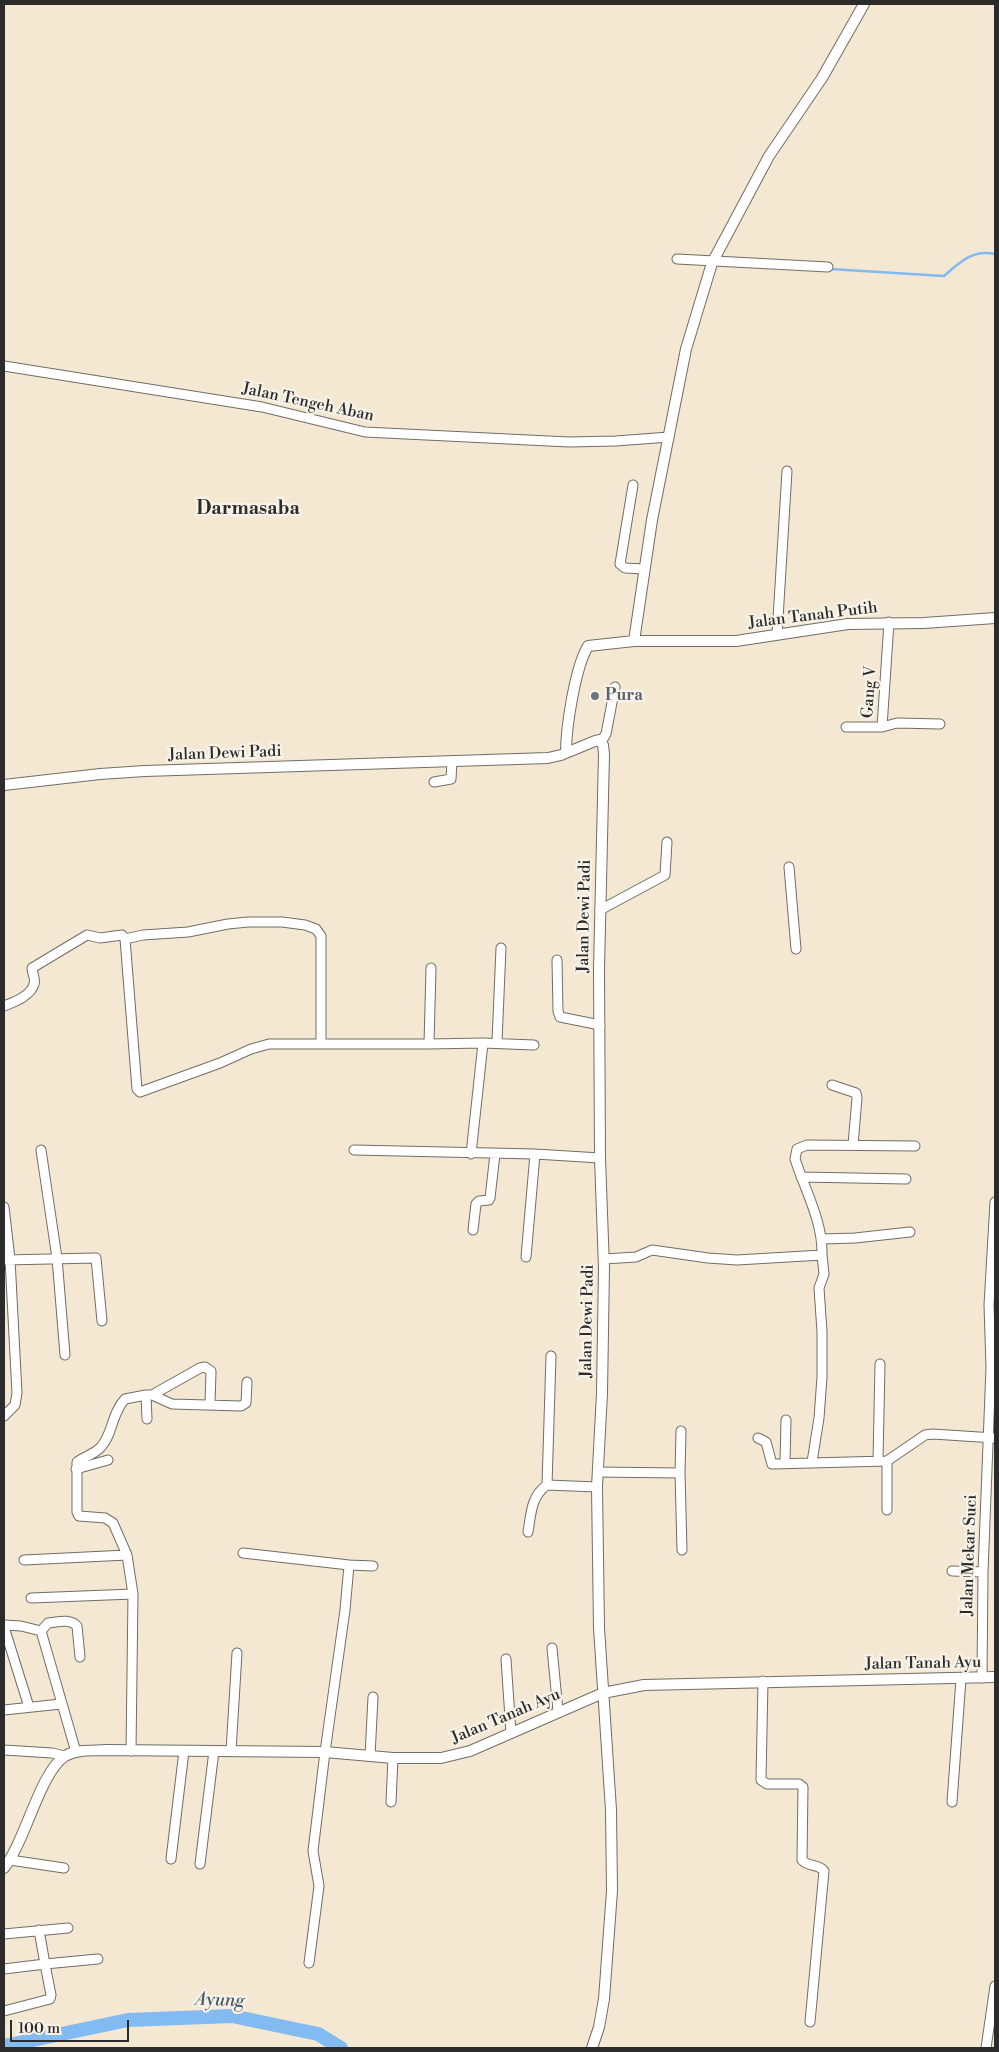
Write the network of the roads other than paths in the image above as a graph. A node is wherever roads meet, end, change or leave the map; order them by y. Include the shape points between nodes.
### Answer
1 (864, 4) edge
2 (677, 259) dead end
3 (712, 265) junction
4 (828, 267) dead end
5 (4, 366) edge
6 (669, 437) junction
7 (787, 471) dead end
8 (633, 485) dead end
9 (644, 569) junction
10 (995, 618) edge
11 (889, 622) junction
12 (777, 635) junction
13 (634, 641) junction
14 (615, 687) dead end
15 (940, 724) dead end
16 (846, 727) dead end
17 (882, 727) junction
18 (601, 742) junction
19 (566, 753) junction
20 (452, 761) junction
21 (434, 782) dead end
22 (4, 785) edge
23 (667, 842) dead end
24 (789, 867) dead end
25 (600, 908) junction
26 (126, 939) junction
27 (501, 948) dead end
28 (796, 949) dead end
29 (557, 960) dead end
30 (431, 968) dead end
31 (4, 1006) edge
32 (600, 1025) junction
33 (483, 1042) junction
34 (497, 1042) junction
35 (321, 1044) junction
36 (429, 1044) junction
37 (534, 1045) dead end
38 (832, 1085) dead end
39 (852, 1145) junction
40 (914, 1146) dead end
41 (40, 1150) dead end
42 (354, 1150) dead end
43 (471, 1154) junction
44 (494, 1154) junction
45 (535, 1154) junction
46 (600, 1158) junction
47 (801, 1177) junction
48 (906, 1179) dead end
49 (995, 1202) edge
50 (4, 1207) edge
51 (473, 1230) dead end
52 (910, 1232) dead end
53 (822, 1239) junction
54 (994, 1253) edge
55 (822, 1255) junction
56 (526, 1257) dead end
57 (57, 1258) junction
58 (7, 1259) edge
59 (604, 1263) junction
60 (102, 1321) dead end
61 (65, 1354) dead end
62 (551, 1356) dead end
63 (880, 1364) dead end
64 (247, 1382) dead end
65 (149, 1395) junction
66 (210, 1405) junction
67 (4, 1416) edge
68 (147, 1419) dead end
69 (786, 1420) dead end
70 (681, 1431) dead end
71 (758, 1438) dead end
72 (992, 1438) edge
73 (108, 1460) dead end
74 (883, 1461) junction
75 (812, 1462) junction
76 (785, 1463) junction
77 (76, 1469) junction
78 (598, 1472) junction
79 (680, 1473) junction
80 (547, 1485) junction
81 (991, 1486) edge
82 (597, 1487) junction
83 (887, 1510) dead end
84 (528, 1532) dead end
85 (682, 1550) dead end
86 (243, 1553) dead end
87 (127, 1555) junction
88 (24, 1560) dead end
89 (348, 1565) junction
90 (373, 1566) dead end
91 (952, 1571) dead end
92 (984, 1572) junction
93 (133, 1594) junction
94 (31, 1598) dead end
95 (4, 1626) edge
96 (41, 1631) junction
97 (552, 1648) dead end
98 (237, 1653) dead end
99 (80, 1657) dead end
100 (506, 1659) dead end
101 (995, 1677) edge
102 (982, 1678) junction
103 (962, 1679) junction
104 (763, 1681) junction
105 (603, 1693) junction
106 (373, 1697) dead end
107 (61, 1704) junction
108 (29, 1707) junction
109 (4, 1710) edge
110 (558, 1711) junction
111 (511, 1733) junction
112 (4, 1750) edge
113 (131, 1751) junction
114 (184, 1751) junction
115 (214, 1751) junction
116 (231, 1751) junction
117 (76, 1752) junction
118 (325, 1752) junction
119 (65, 1756) junction
120 (370, 1756) junction
121 (393, 1758) junction
122 (391, 1802) dead end
123 (952, 1802) dead end
124 (171, 1859) dead end
125 (7, 1864) edge
126 (200, 1864) dead end
127 (64, 1868) dead end
128 (68, 1928) dead end
129 (39, 1930) junction
130 (4, 1934) edge
131 (98, 1959) dead end
132 (309, 1963) dead end
133 (45, 1964) junction
134 (4, 1969) edge
135 (995, 1986) edge
136 (4, 2011) edge
137 (810, 2022) dead end
138 (592, 2048) edge
139 (986, 2048) edge

1 - 3 street via 822,78 769,156
2 - 3 street
3 - 4 street
3 - 6 street via 686,350
5 - 6 street, Jalan Tengeh Aban via 262,407 365,432 569,442
6 - 9 street
7 - 12 street
8 - 9 street via 620,564 625,568
9 - 13 street
10 - 11 street, Jalan Tanah Putih
11 - 12 street, Jalan Tanah Putih via 848,624
11 - 17 street, Gang V
12 - 13 street, Jalan Tanah Putih via 736,640
13 - 19 street, Jalan Tanah Putih via 588,646 574,695
14 - 18 street via 606,734
15 - 17 street via 897,723
16 - 17 street, Gang V
18 - 19 street, Jalan Dewi Padi via 595,741
18 - 25 street, Jalan Dewi Padi via 604,771
19 - 20 street, Jalan Dewi Padi via 548,758
20 - 21 street via 452,779
20 - 22 street, Jalan Dewi Padi via 145,771
23 - 25 street via 664,875
24 - 28 street
25 - 32 street, Jalan Dewi Padi
26 - 31 street via 122,935 100,938 87,935 32,968 33,987 22,998
26 - 35 street via 248,922 282,922 313,927 321,936
26 - 35 street via 137,1089 140,1092 269,1044
27 - 34 street
29 - 32 street via 560,1017
30 - 36 street
32 - 46 street, Jalan Dewi Padi
33 - 34 street
33 - 36 street
33 - 43 street
34 - 37 street
35 - 36 street
38 - 39 street via 856,1093 858,1098
39 - 40 street
39 - 47 street via 799,1147 795,1159
41 - 57 street
42 - 43 street
43 - 44 street
44 - 45 street
44 - 51 street via 489,1200 476,1204
45 - 46 street
45 - 56 street
46 - 59 street, Jalan Dewi Padi
47 - 48 street
47 - 53 street
49 - 54 street, Jalan Mekar Suci
50 - 58 street
52 - 53 street
53 - 55 street
54 - 72 street, Jalan Mekar Suci via 989,1305
55 - 59 street via 737,1260 652,1250 636,1257
55 - 75 street via 819,1418
57 - 58 street
57 - 60 street via 96,1258
57 - 61 street
58 - 67 street via 17,1400
59 - 78 street, Jalan Dewi Padi
62 - 80 street
63 - 74 street
64 - 66 street via 245,1405
65 - 66 street via 172,1404
65 - 66 street via 204,1367 211,1371
65 - 68 street
65 - 77 street via 125,1399 114,1414 105,1442 79,1460
69 - 76 street
70 - 79 street
71 - 76 street via 766,1442 771,1463
72 - 74 street via 933,1434
72 - 81 street, Jalan Mekar Suci
73 - 77 street
74 - 75 street
74 - 83 street
75 - 76 street
77 - 87 street via 79,1516 110,1520
78 - 79 street
78 - 82 street, Jalan Dewi Padi
79 - 85 street
80 - 82 street
80 - 84 street via 536,1495
81 - 92 street, Jalan Mekar Suci
82 - 105 street, Jalan Dewi Padi
86 - 89 street
87 - 88 street
87 - 93 street
89 - 90 street
89 - 118 street via 345,1610
91 - 92 street
92 - 102 street, Jalan Mekar Suci
93 - 94 street
93 - 113 street
95 - 96 street
95 - 108 street
96 - 99 street via 48,1623 74,1622
96 - 107 street
97 - 110 street
98 - 116 street
100 - 111 street
101 - 102 street, Jalan Tanah Ayu
102 - 103 street, Jalan Tanah Ayu
103 - 104 street, Jalan Tanah Ayu
103 - 123 street
104 - 105 street, Jalan Tanah Ayu via 658,1684
104 - 137 street via 761,1780 767,1784 799,1784 803,1787 802,1860 824,1871
105 - 110 street, Jalan Tanah Ayu
105 - 138 street, Jalan Dewi Padi via 612,1891 604,1999
106 - 120 street
107 - 108 street
107 - 117 street
108 - 109 street
110 - 111 street, Jalan Tanah Ayu
111 - 121 street, Jalan Tanah Ayu via 458,1755
112 - 119 street
113 - 114 street, Jalan Tanah Ayu
113 - 117 street, Jalan Tanah Ayu
114 - 115 street, Jalan Tanah Ayu
114 - 124 street
115 - 116 street, Jalan Tanah Ayu
115 - 126 street
116 - 118 street, Jalan Tanah Ayu
117 - 119 street, Jalan Tanah Ayu
118 - 120 street, Jalan Tanah Ayu
118 - 132 street via 313,1851 320,1886
119 - 125 street via 51,1771 19,1845
120 - 121 street, Jalan Tanah Ayu
121 - 122 street
125 - 127 street
128 - 129 street
129 - 130 street
129 - 133 street
131 - 133 street
133 - 134 street
133 - 136 street via 50,1999
135 - 139 street

